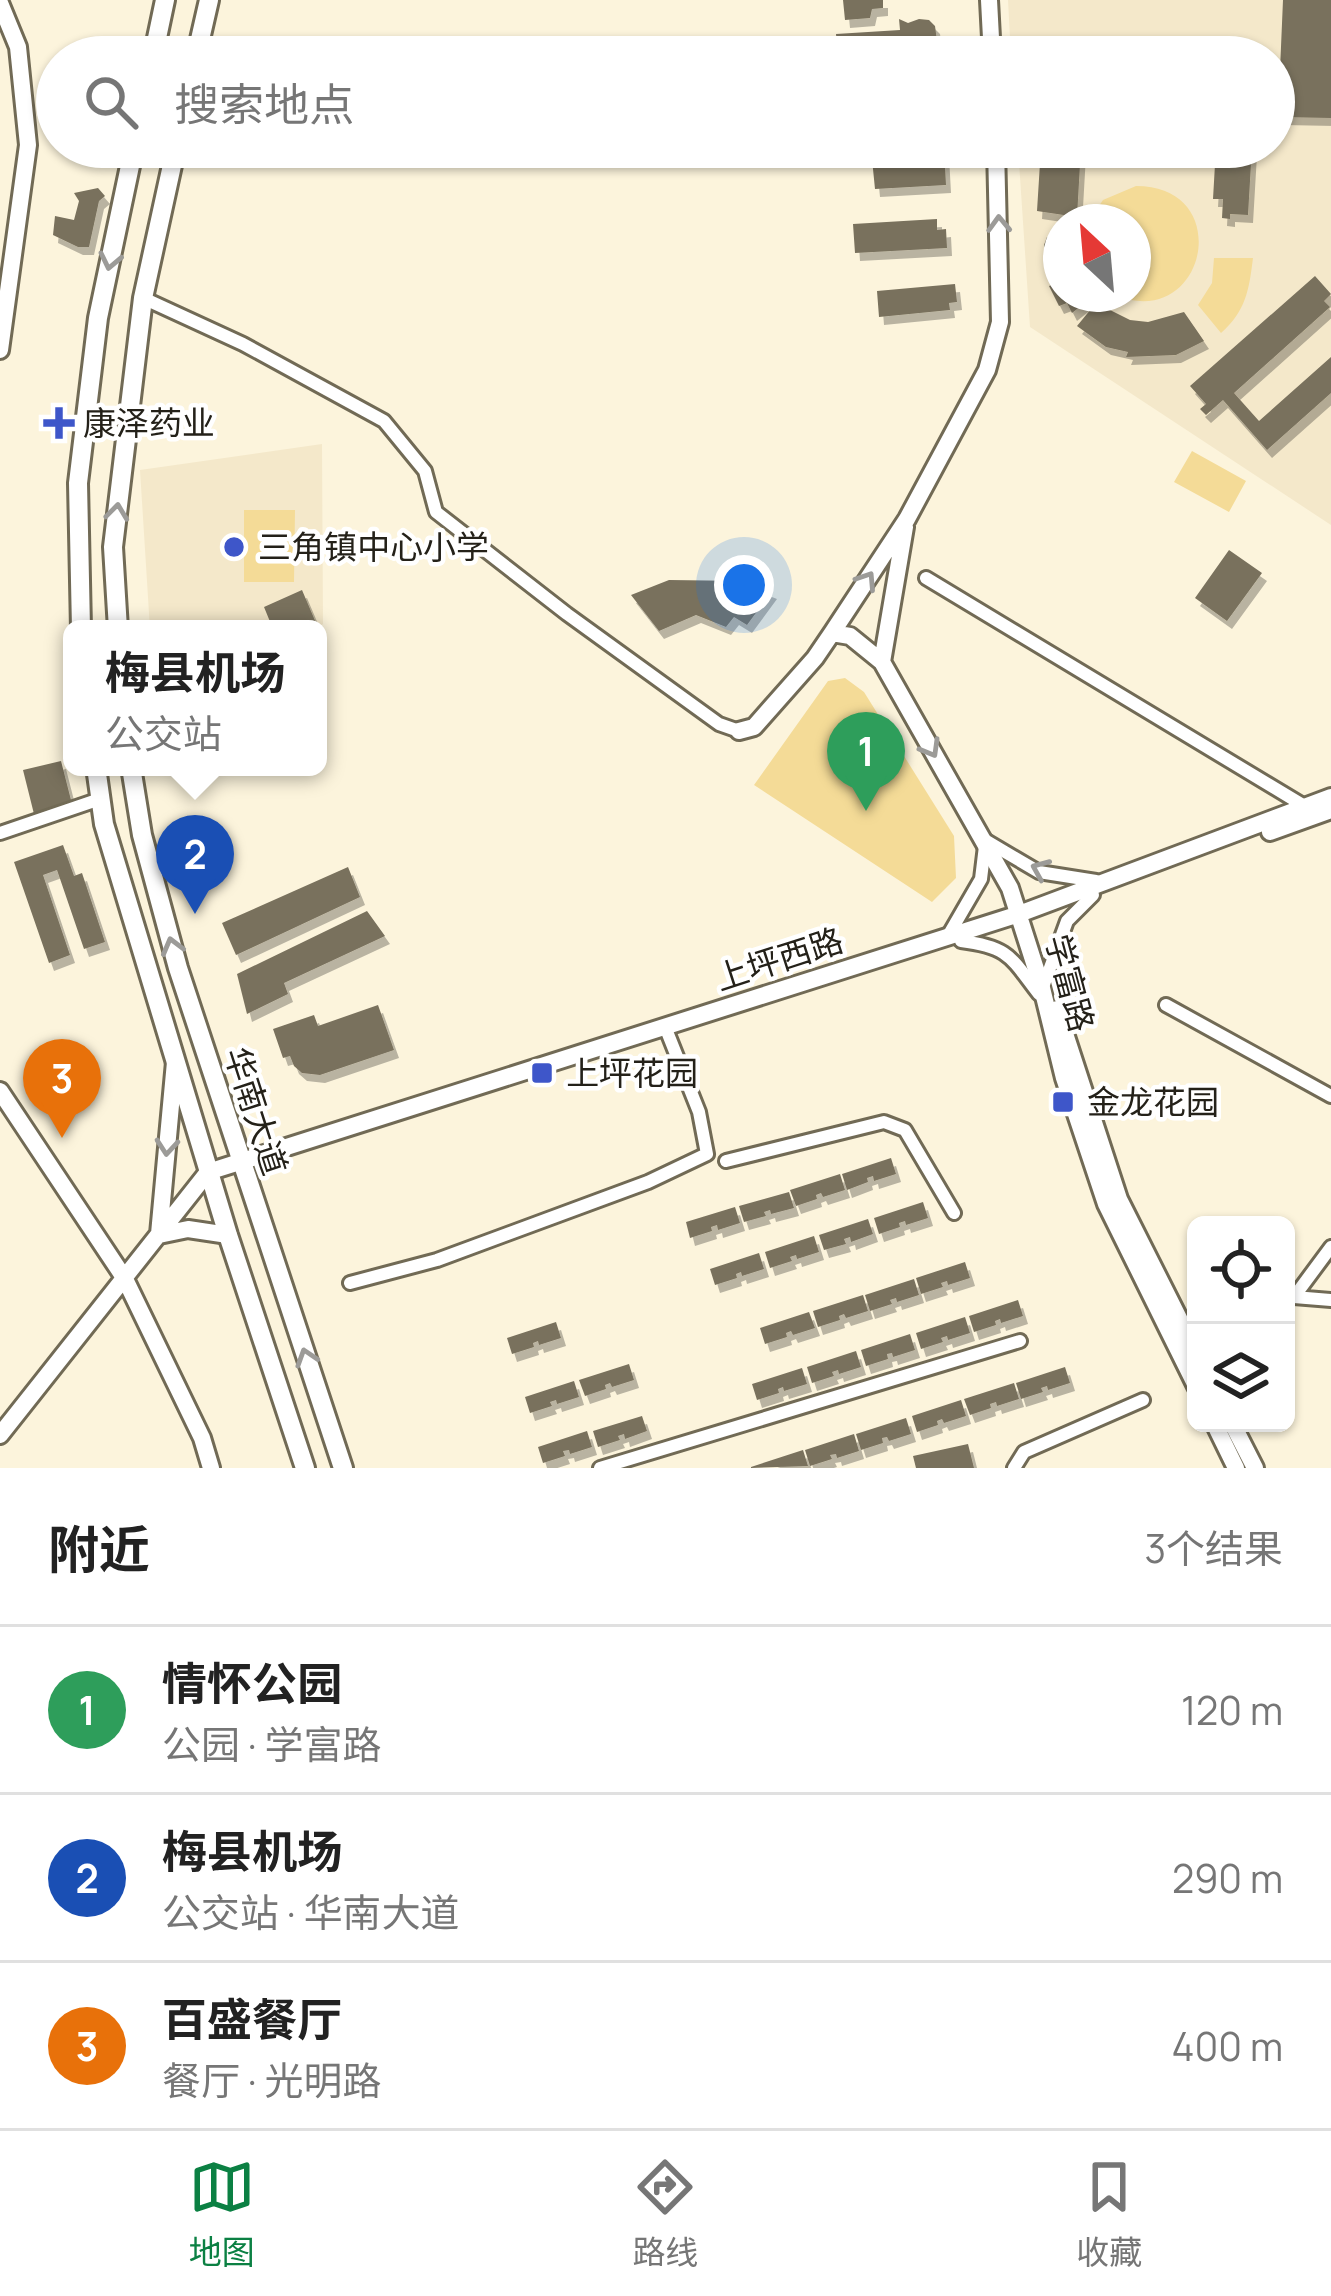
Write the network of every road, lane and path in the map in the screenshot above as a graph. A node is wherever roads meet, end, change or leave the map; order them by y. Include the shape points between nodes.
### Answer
1 (165, 0) edge
2 (209, 0) edge
3 (989, 0) edge
4 (0, 3) edge
5 (157, 36) edge
6 (201, 36) edge
7 (991, 36) edge
8 (130, 168) edge
9 (171, 168) edge
10 (996, 168) edge
11 (143, 298) junction
12 (0, 350) edge
13 (907, 519) junction
14 (926, 578) dead end
15 (81, 620) edge
16 (117, 620) edge
17 (832, 633) junction
18 (882, 662) junction
19 (740, 731) joint
20 (97, 776) edge
21 (132, 776) edge
22 (1331, 797) edge
23 (100, 800) junction
24 (1306, 807) junction
25 (1331, 810) edge
26 (0, 833) edge
27 (984, 842) junction
28 (1098, 889) junction
29 (1024, 916) junction
30 (954, 939) junction
31 (1043, 994) junction
32 (190, 1004) junction
33 (1166, 1005) dead end
34 (160, 1012) junction
35 (668, 1034) junction
36 (175, 1058) junction
37 (0, 1091) edge
38 (1331, 1096) edge
39 (726, 1161) dead end
40 (242, 1167) junction
41 (208, 1172) junction
42 (954, 1213) dead end
43 (159, 1235) junction
44 (228, 1235) junction
45 (1331, 1247) edge
46 (124, 1279) junction
47 (350, 1283) dead end
48 (1331, 1300) edge
49 (1187, 1334) edge
50 (1019, 1341) dead end
51 (1187, 1368) edge
52 (1142, 1400) dead end
53 (1218, 1432) edge
54 (1237, 1432) edge
55 (0, 1435) edge
56 (211, 1468) edge
57 (305, 1468) edge
58 (344, 1468) edge
59 (600, 1468) edge
60 (1014, 1468) edge
61 (1236, 1468) edge
62 (1255, 1468) edge

1 - 5 main road
2 - 6 main road
3 - 7 street
4 - 12 street via 18,47 28,146
8 -> 15 main road via 98,318 78,483
9 - 11 main road
13 -> 10 street via 988,370 1000,322
16 -> 11 main road via 113,547
11 - 19 street via 384,421 425,471 436,512 718,724
17 -> 13 street
13 - 18 street
14 - 24 street
17 - 18 street via 850,636
17 - 19 street via 754,727
18 -> 27 street, 学富路
20 - 23 main road, 华南大道
32 -> 21 main road, 华南大道
22 - 24 street, 上坪西路
23 - 26 street
23 - 34 main road, 华南大道
24 - 28 street, 上坪西路
25 - 28 street, 上坪西路
28 -> 27 street via 1039,872
27 - 29 street, 学富路
27 - 30 street via 981,879
28 - 29 street, 上坪西路
28 - 31 street via 1067,921
29 - 30 street, 上坪西路
29 - 31 street, 学富路
29 - 49 street, 学富路 via 1119,1199
30 - 31 street via 1015,959
30 - 35 street, 上坪西路
30 - 40 street, 上坪西路
31 - 51 street, 学富路 via 1106,1204
32 - 34 main road
32 - 40 main road, 华南大道
33 - 38 street
34 - 36 main road, 华南大道
35 - 40 street, 上坪西路
35 - 47 street via 699,1112 706,1154 437,1260
36 - 41 main road, 华南大道
36 -> 43 street
37 - 46 street
39 - 42 street via 884,1121 905,1130
40 - 41 street
58 -> 40 main road, 华南大道
41 - 43 street
41 - 44 main road, 华南大道
43 - 44 street
43 - 46 street
44 - 57 main road, 华南大道
45 - 48 street via 1294,1297
46 - 55 street
46 - 56 street
50 - 59 street
52 - 60 street via 1024,1452
53 - 61 street
54 - 62 street

